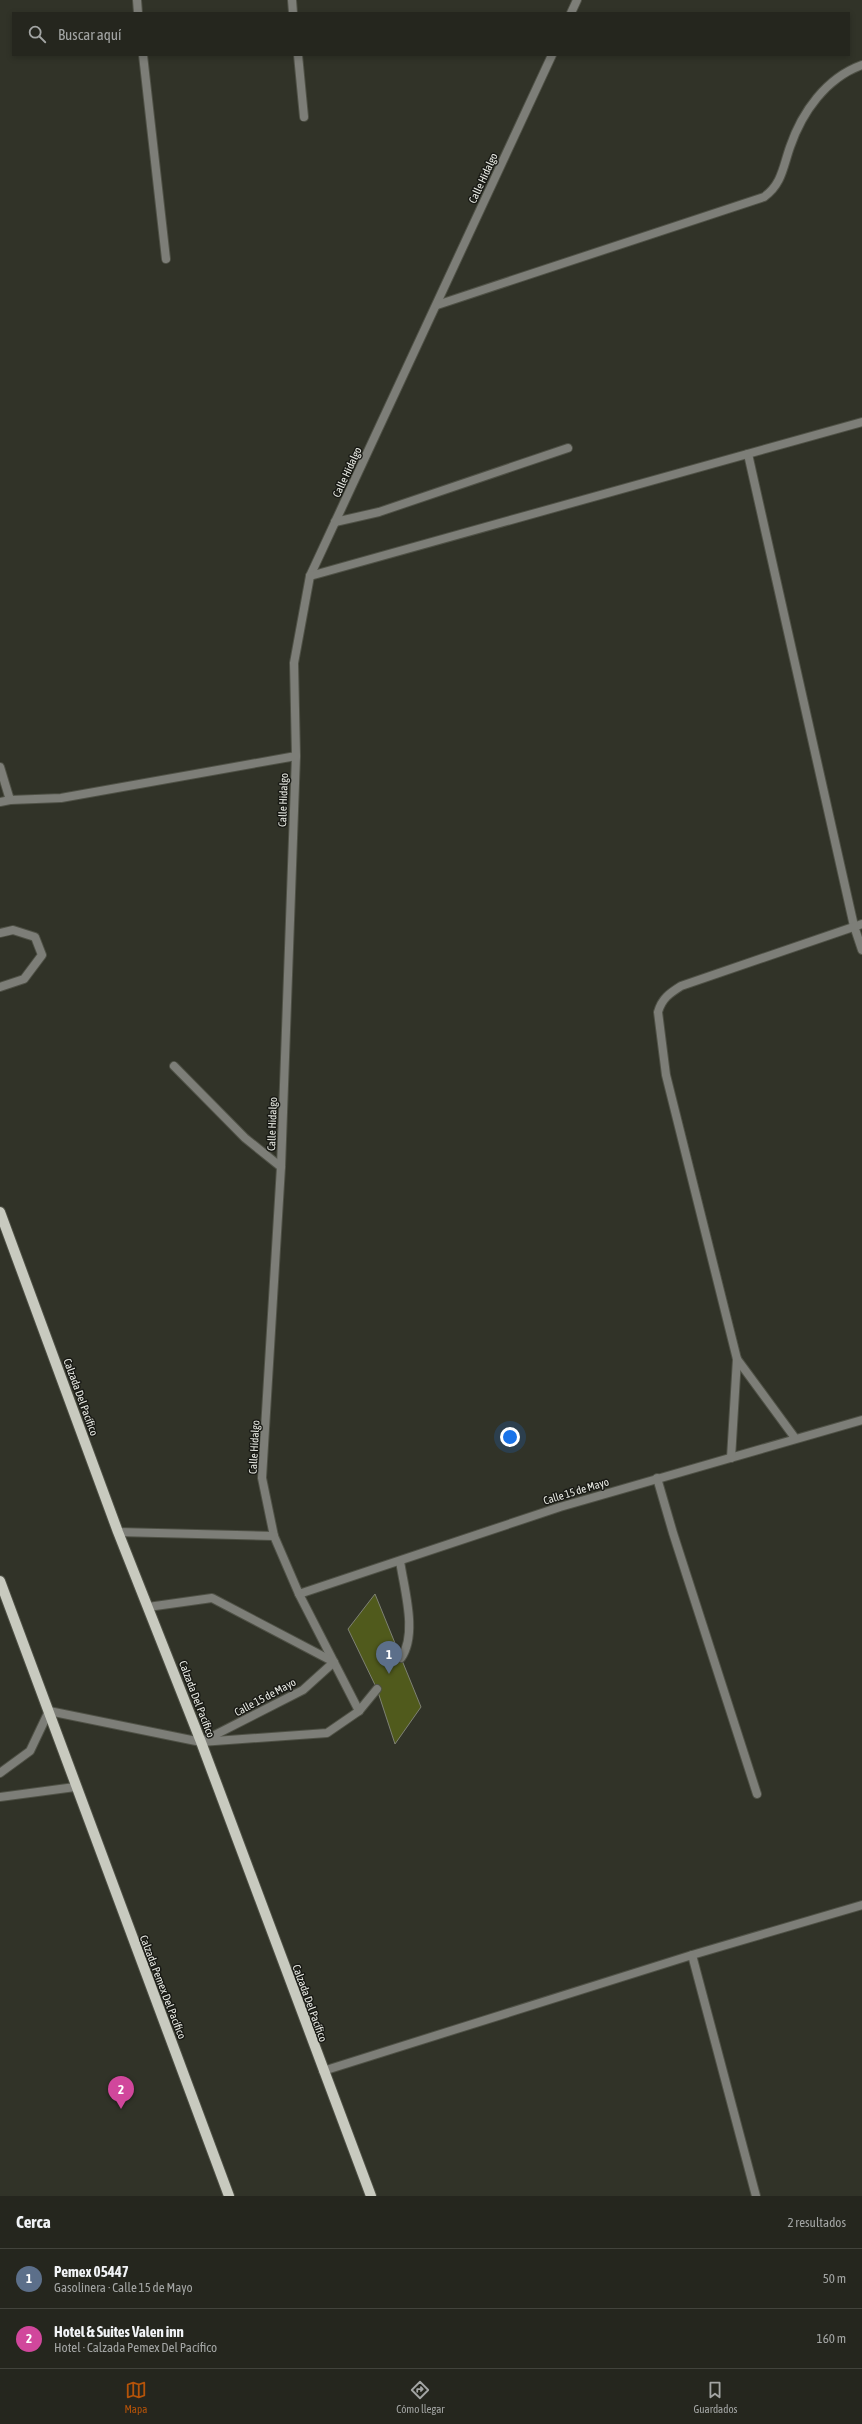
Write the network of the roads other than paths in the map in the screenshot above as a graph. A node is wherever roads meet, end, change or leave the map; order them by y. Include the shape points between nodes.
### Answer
1 (137, 0) edge
2 (292, 0) edge
3 (577, 0) edge
4 (138, 12) edge
5 (293, 12) edge
6 (571, 12) edge
7 (143, 56) edge
8 (298, 56) edge
9 (552, 56) edge
10 (862, 65) edge
11 (304, 117) dead end
12 (166, 259) dead end
13 (437, 305) junction
14 (862, 422) edge
15 (568, 448) dead end
16 (748, 454) junction
17 (335, 522) junction
18 (310, 576) junction
19 (296, 756) junction
20 (0, 767) edge
21 (10, 800) junction
22 (0, 802) edge
23 (858, 925) edge
24 (0, 933) edge
25 (862, 950) edge
26 (0, 987) edge
27 (174, 1066) dead end
28 (281, 1167) junction
29 (0, 1212) edge
30 (737, 1359) junction
31 (862, 1420) edge
32 (795, 1438) junction
33 (731, 1458) junction
34 (657, 1478) junction
35 (118, 1532) junction
36 (274, 1536) junction
37 (400, 1561) junction
38 (0, 1581) edge
39 (299, 1594) junction
40 (148, 1607) junction
41 (401, 1658) dead end
42 (334, 1662) junction
43 (377, 1689) dead end
44 (49, 1711) junction
45 (359, 1711) junction
46 (201, 1742) junction
47 (0, 1773) edge
48 (75, 1787) junction
49 (757, 1794) dead end
50 (0, 1797) edge
51 (862, 1905) edge
52 (692, 1955) junction
53 (323, 2071) junction
54 (229, 2196) edge
55 (371, 2196) edge
56 (756, 2196) edge

1 - 4 street
2 - 5 street
3 - 6 street
7 - 12 street
8 - 11 street
9 - 13 street, Calle Hidalgo
10 - 13 street via 828,86 812,102 801,120 780,180 774,190 764,197
13 - 17 street, Calle Hidalgo
14 - 16 street
15 - 17 street via 379,512
16 - 18 street
16 - 23 street
17 - 18 street, Calle Hidalgo
18 - 19 street, Calle Hidalgo via 294,663
19 - 21 street via 61,798
19 - 28 street, Calle Hidalgo
20 - 21 street
21 - 22 street
23 - 25 street
23 - 30 street via 681,986 666,995 660,1003 658,1012 666,1075
24 - 26 street via 13,930 35,937 42,955 24,979
27 - 28 street via 245,1138
28 - 36 street, Calle Hidalgo via 262,1478
29 - 35 main road, Calzada Del Pacífico
30 - 32 street
30 - 33 street
31 - 32 street, Calle 15 de Mayo
32 - 33 street, Calle 15 de Mayo
33 - 34 street, Calle 15 de Mayo
34 - 37 street, Calle 15 de Mayo via 483,1532
34 - 49 street
35 - 36 street
35 - 40 main road, Calzada Del Pacífico
36 - 39 street, Calle Hidalgo
37 - 39 street, Calle 15 de Mayo
37 - 41 street via 410,1633 408,1645
38 - 44 main road
39 - 42 street, Calle Hidalgo
40 - 42 street via 212,1598
40 - 46 main road, Calzada Del Pacífico
42 - 45 street, Calle Hidalgo
42 - 46 street, Calle 15 de Mayo via 303,1690
43 - 45 street
44 - 46 street
44 - 47 street via 30,1751
44 - 48 main road
45 - 46 street via 327,1733
46 - 53 main road, Calzada Del Pacífico
48 - 50 street
48 - 54 main road, Calzada Pemex Del Pacífico
51 - 52 street
52 - 53 street
52 - 56 street
53 - 55 main road, Calzada Del Pacífico

